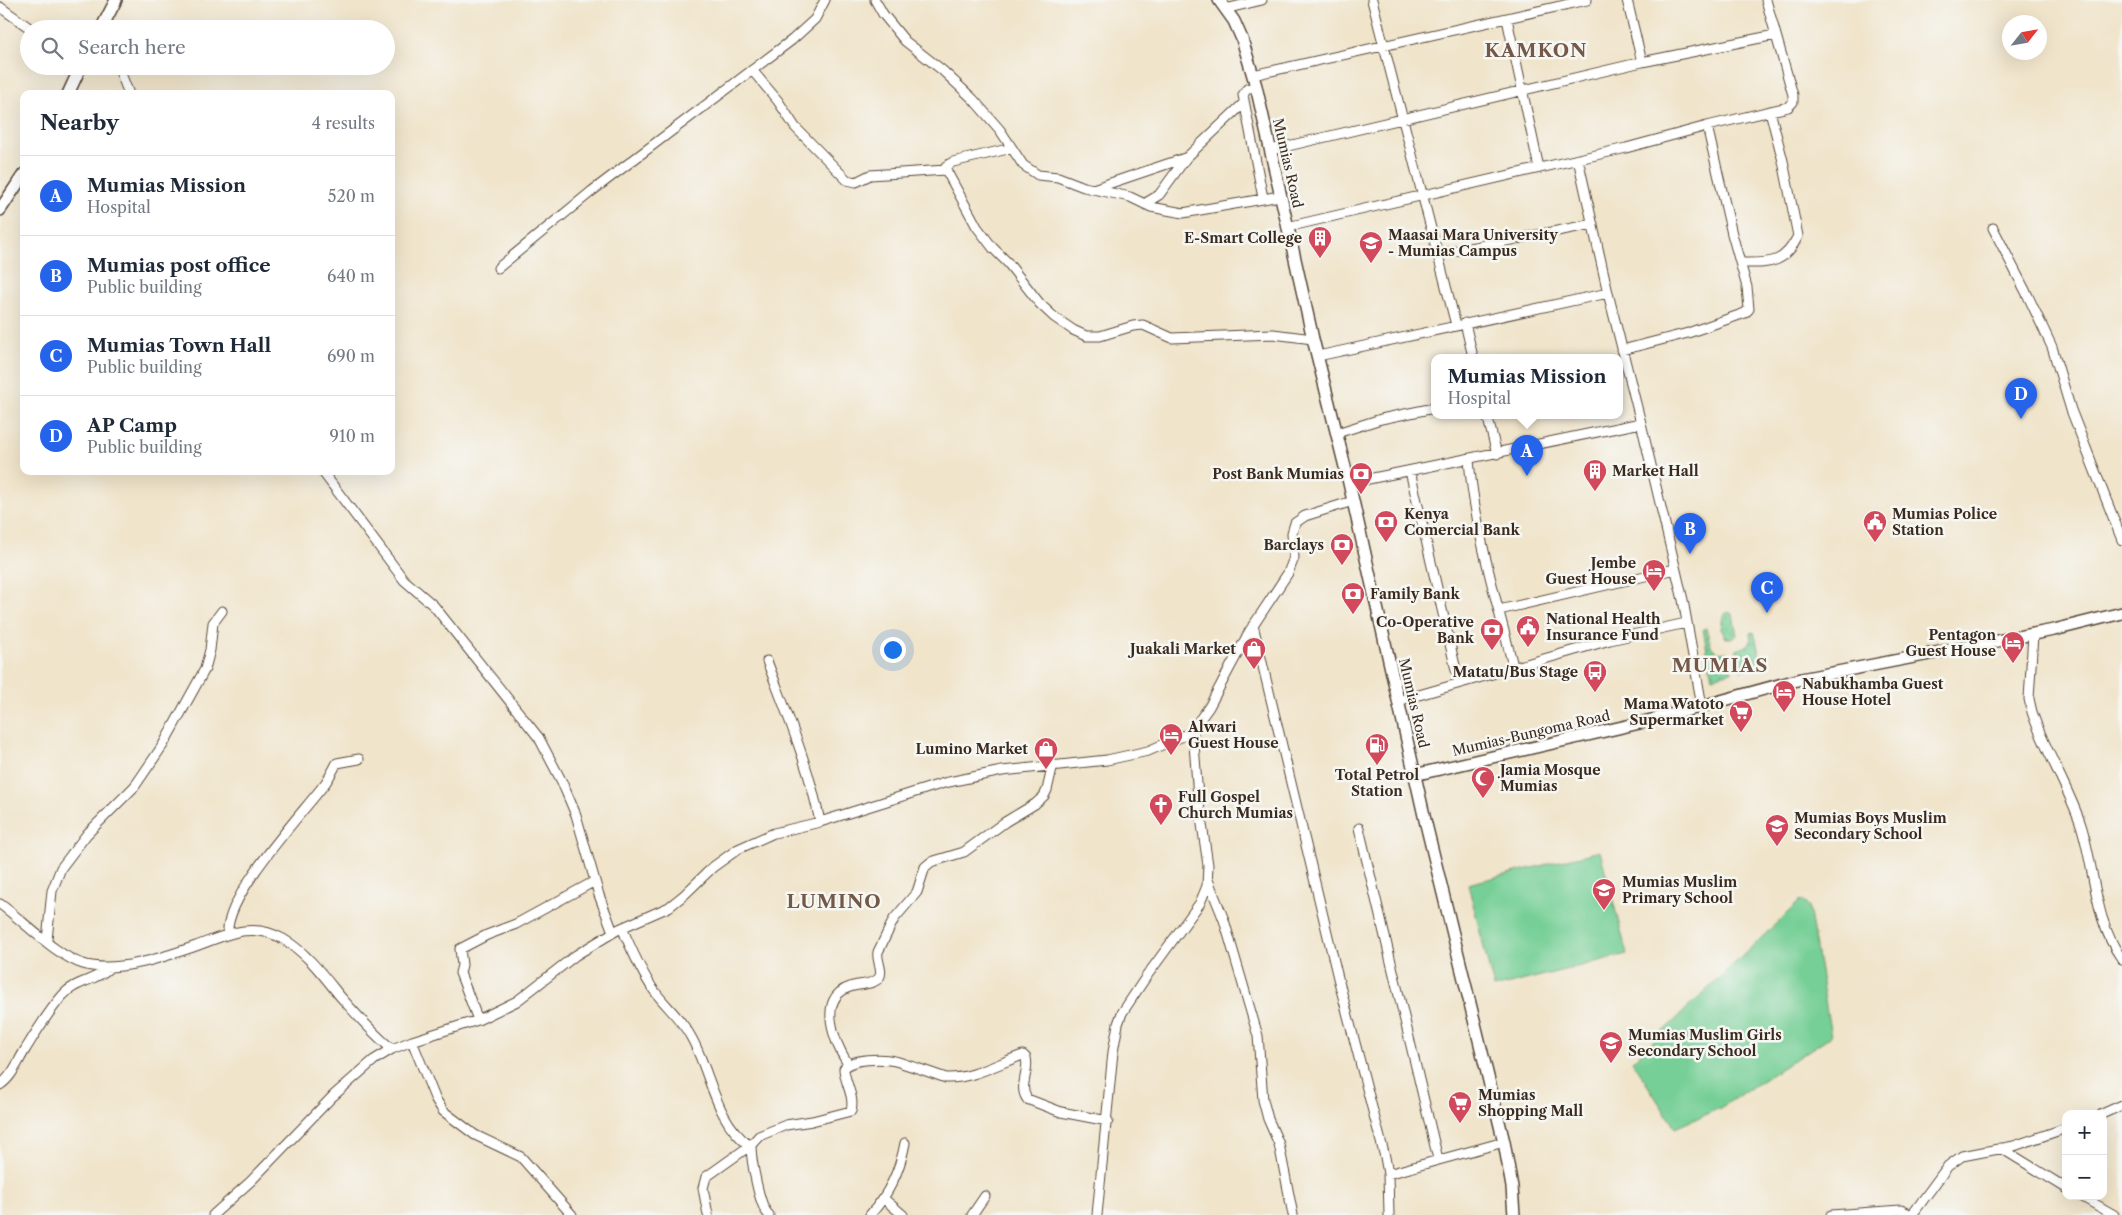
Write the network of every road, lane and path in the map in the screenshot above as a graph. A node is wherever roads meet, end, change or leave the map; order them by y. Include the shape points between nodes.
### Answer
1 (116, 0) edge
2 (825, 0) edge
3 (875, 0) edge
4 (1262, 0) edge
5 (1372, 0) edge
6 (1587, 0) edge
7 (1627, 0) edge
8 (1766, 0) edge
9 (1222, 4) edge
10 (0, 7) edge
11 (1506, 18) junction
12 (105, 20) edge
13 (20, 21) edge
14 (1775, 34) junction
15 (1385, 46) junction
16 (1642, 62) junction
17 (752, 70) junction
18 (77, 75) edge
19 (122, 75) edge
20 (1254, 80) junction
21 (70, 90) edge
22 (127, 90) edge
23 (1523, 90) junction
24 (1244, 103) junction
25 (1770, 111) junction
26 (1403, 118) junction
27 (1706, 126) junction
28 (1012, 148) junction
29 (1271, 150) junction
30 (1186, 158) junction
31 (1578, 159) junction
32 (1539, 168) junction
33 (946, 170) junction
34 (20, 180) edge
35 (1093, 189) junction
36 (1424, 194) junction
37 (1280, 196) junction
38 (1263, 198) junction
39 (1144, 204) junction
40 (0, 210) edge
41 (1593, 224) junction
42 (1288, 227) junction
43 (1993, 228) dead end
44 (1439, 254) junction
45 (1740, 263) junction
46 (498, 268) dead end
47 (1608, 293) junction
48 (1461, 324) junction
49 (1312, 339) junction
50 (1622, 350) junction
51 (1472, 354) edge
52 (1622, 354) edge
53 (1318, 356) junction
54 (1623, 366) edge
55 (1431, 409) edge
56 (1488, 419) edge
57 (1641, 423) junction
58 (1336, 433) junction
59 (1497, 454) junction
60 (1469, 460) junction
61 (1410, 471) junction
62 (325, 475) edge
63 (1349, 483) junction
64 (1353, 501) junction
65 (2122, 540) edge
66 (1675, 569) junction
67 (1499, 610) junction
68 (222, 611) dead end
69 (2122, 613) edge
70 (1686, 623) junction
71 (1253, 625) junction
72 (2033, 634) junction
73 (766, 661) dead end
74 (1513, 666) junction
75 (1459, 683) junction
76 (1398, 701) junction
77 (1702, 706) junction
78 (1192, 731) junction
79 (359, 759) dead end
80 (1053, 764) junction
81 (1414, 776) junction
82 (820, 822) junction
83 (1359, 828) dead end
84 (1208, 880) junction
85 (595, 881) junction
86 (0, 904) edge
87 (618, 930) junction
88 (228, 934) junction
89 (46, 940) junction
90 (2122, 959) edge
91 (110, 968) junction
92 (478, 1020) junction
93 (412, 1041) junction
94 (392, 1049) junction
95 (848, 1064) junction
96 (0, 1085) edge
97 (2122, 1105) edge
98 (2107, 1112) edge
99 (1108, 1121) junction
100 (2062, 1130) edge
101 (1504, 1142) junction
102 (905, 1143) dead end
103 (750, 1146) junction
104 (2001, 1148) junction
105 (1438, 1159) junction
106 (1388, 1174) junction
107 (2062, 1186) edge
108 (985, 1196) dead end
109 (884, 1199) junction
110 (2087, 1200) edge
111 (213, 1215) edge
112 (572, 1215) edge
113 (708, 1215) edge
114 (769, 1215) edge
115 (870, 1215) edge
116 (902, 1215) edge
117 (972, 1215) edge
118 (1098, 1215) edge
119 (1293, 1215) edge
120 (1389, 1215) edge
121 (1514, 1215) edge
122 (1832, 1215) edge
123 (1912, 1215) edge
124 (2114, 1215) edge

1 - 12 street
2 - 17 street via 809,26
3 - 28 street via 899,34 973,99
4 - 9 street
5 - 15 street
6 - 11 street
7 - 16 street
8 - 14 street
9 - 20 street, Mumias Road via 1242,39
10 - 13 street
11 - 15 street
11 - 23 street
14 - 16 street
14 - 25 street via 1794,98 1788,107
15 - 20 street
15 - 26 street
16 - 23 street
17 - 33 street via 778,100 795,127 847,180 856,182 870,175
17 - 46 street via 592,191
18 - 21 street
19 - 22 street
20 - 24 street via 1244,92
20 - 29 street, Mumias Road
23 - 26 street
23 - 32 street
24 - 30 street
24 - 38 street
25 - 27 street
25 - 45 street via 1784,161 1798,236 1790,251 1777,261
26 - 29 street
26 - 36 street
27 - 31 street
27 - 45 street
28 - 33 street via 953,162 946,166
28 - 35 street via 1023,165 1033,173 1058,177
29 - 37 street, Mumias Road
30 - 35 street
30 - 39 street via 1159,195
31 - 32 street
31 - 41 street
32 - 36 street
33 - 49 street via 977,227 993,248 1040,304 1073,330 1086,336 1100,336 1143,325 1172,338 1273,334
34 - 40 street
35 - 39 street
36 - 42 street
36 - 44 street
37 - 38 street
37 - 42 street, Mumias Road
38 - 39 street via 1183,213
41 - 44 street
41 - 47 street
42 - 49 street, Mumias Road
43 - 65 street via 2052,348 2071,410
44 - 48 street
45 - 50 street via 1749,294 1747,312 1688,333
47 - 48 street
47 - 50 street
48 - 51 street
48 - 53 street
49 - 53 street, Mumias Road
50 - 52 street
53 - 58 street, Mumias Road
54 - 57 street
55 - 58 street
56 - 59 street
57 - 59 street
57 - 66 street
58 - 63 street, Mumias Road
59 - 60 street
60 - 61 street
60 - 67 street via 1484,550
61 - 63 street
61 - 75 street
62 - 85 street via 404,580 439,611 539,738 576,815
63 - 64 street, Mumias Road
64 - 71 street via 1305,516 1295,523 1292,533 1294,558 1290,569
64 - 76 street, Mumias Road
66 - 67 street
66 - 70 street
67 - 74 street
68 - 89 street via 214,623 205,669 163,746 135,786 87,834 61,868 52,891
69 - 72 street, Mumias-Bungoma Road
70 - 74 street
70 - 77 street
71 - 78 street via 1209,707
71 - 106 street
72 - 77 street, Mumias-Bungoma Road via 1812,677
72 - 90 street via 2029,699 2032,712 2080,824 2104,923 2110,942
73 - 82 street via 805,761
74 - 75 street
75 - 76 street
76 - 81 street, Mumias Road
77 - 81 street, Mumias-Bungoma Road
78 - 80 street via 1182,738 1134,754 1107,760
78 - 84 street
79 - 88 street via 337,763 324,785 295,818 238,897 227,925
80 - 82 street via 944,783
80 - 95 street via 1044,796 1035,804 964,852 931,862 925,867 916,892 894,919 878,952 879,978 847,988 835,997 831,1021 835,1040
81 - 101 street, Mumias Road
82 - 87 street via 774,833 738,849 669,907
83 - 105 street
84 - 99 street via 1200,903 1122,1013 1113,1052
84 - 119 street via 1224,920 1258,1036 1263,1100 1279,1144
85 - 87 street
85 - 92 street via 516,924 460,949 460,973
86 - 89 street
87 - 92 street via 566,961 517,1001
87 - 103 street via 654,990 682,1021 712,1092 737,1136
88 - 91 street via 166,956
88 - 94 street via 252,930 282,938 294,946 365,1025
89 - 91 street via 77,962
91 - 96 street via 63,995 12,1073
92 - 93 street
93 - 94 street
93 - 112 street via 443,1111 475,1135 522,1157
94 - 111 street via 374,1060 333,1096 251,1181
95 - 99 street via 890,1060 954,1078 1023,1055 1028,1065 1023,1089 1027,1098 1061,1112
95 - 103 street via 844,1069 852,1095 851,1111 778,1127 759,1136
97 - 98 street
99 - 118 street
100 - 104 street
101 - 105 street
101 - 121 street, Mumias Road
102 - 109 street via 898,1169
103 - 113 street via 705,1178 703,1188
103 - 114 street via 762,1204
104 - 107 street
104 - 123 street via 1962,1156 1948,1166
105 - 106 street
106 - 120 street
108 - 117 street
109 - 115 street
109 - 116 street
110 - 124 street
122 - 123 street via 1901,1210

